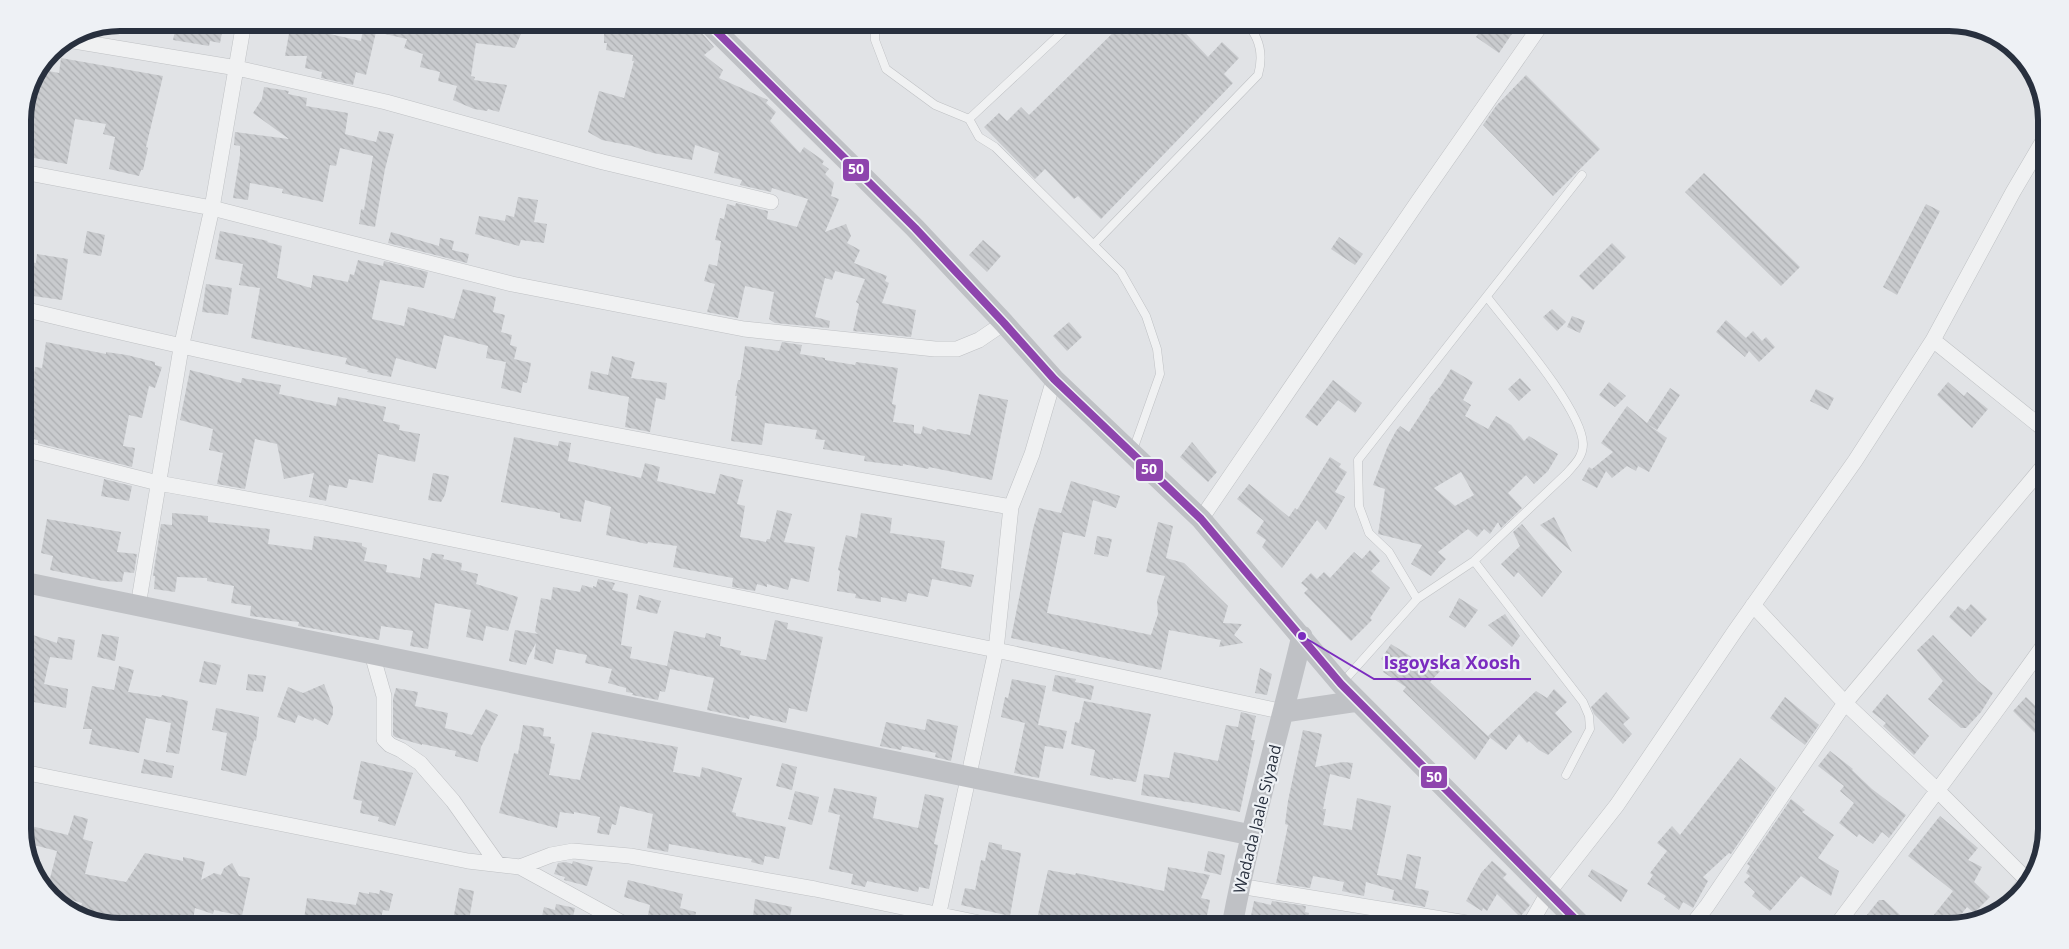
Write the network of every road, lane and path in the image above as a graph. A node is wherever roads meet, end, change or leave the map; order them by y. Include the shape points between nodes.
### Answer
1 (243, 31) edge
2 (716, 31) edge
3 (874, 31) edge
4 (1063, 31) edge
5 (1254, 31) edge
6 (1537, 31) edge
7 (79, 42) edge
8 (237, 68) junction
9 (969, 119) junction
10 (2038, 150) edge
11 (31, 174) edge
12 (1582, 175) dead end
13 (772, 202) dead end
14 (212, 208) junction
15 (1094, 244) junction
16 (1487, 297) junction
17 (31, 311) edge
18 (1004, 323) junction
19 (1933, 340) junction
20 (181, 348) junction
21 (1054, 379) junction
22 (2038, 425) edge
23 (31, 451) edge
24 (1132, 454) junction
25 (2038, 473) edge
26 (158, 483) junction
27 (1011, 507) junction
28 (1201, 519) junction
29 (1474, 560) junction
30 (31, 584) edge
31 (1417, 599) junction
32 (1753, 605) junction
33 (138, 606) junction
34 (1302, 636) junction
35 (996, 650) junction
36 (2038, 653) edge
37 (372, 654) junction
38 (1342, 684) junction
39 (1358, 701) junction
40 (1845, 703) junction
41 (1284, 712) junction
42 (31, 774) edge
43 (1566, 775) dead end
44 (968, 777) junction
45 (1937, 790) junction
46 (1251, 835) junction
47 (497, 863) junction
48 (520, 867) junction
49 (2021, 880) edge
50 (1239, 886) junction
51 (1548, 893) junction
52 (613, 918) edge
53 (926, 918) edge
54 (939, 918) edge
55 (1233, 918) edge
56 (1436, 918) edge
57 (1533, 918) edge
58 (1574, 918) edge
59 (1697, 918) edge
60 (1842, 918) edge

1 - 8 street
2 - 18 main road via 916,228
3 - 9 lane via 874,40 886,69 935,105
4 - 9 lane
5 - 15 lane via 1262,61 1258,75
6 - 28 street
7 - 8 street
8 - 13 street via 386,102 603,162
8 - 14 street
9 - 15 lane via 979,138 995,147
10 - 19 street
11 - 14 street
12 - 16 lane
14 - 18 street via 512,284 744,329 957,349 979,340
14 - 20 street
15 - 24 lane via 1122,272 1132,288 1157,349 1160,374
16 - 29 lane via 1571,411 1582,444 1580,458 1566,474
16 - 31 lane via 1358,460 1359,506 1369,533 1389,552
17 - 20 street
18 - 21 main road
19 - 22 street
19 - 32 street via 1855,461
20 - 26 street
20 - 27 street via 723,456
21 - 24 main road
21 - 27 street via 1032,454
23 - 26 street
24 - 28 main road
25 - 40 street
26 - 33 street
26 - 35 street via 324,513
27 - 35 street
28 - 34 main road
29 - 31 lane
29 - 43 lane via 1583,702 1589,716 1590,728
30 - 33 main road
31 - 38 lane
32 - 40 street
32 - 51 street via 1617,806
33 - 37 main road
34 - 38 main road
34 - 41 main road, Wadada Jaale Siyaad
35 - 41 street
35 - 44 street
36 - 45 street
37 - 44 main road
37 - 47 street via 384,696 384,739 420,763 458,807
38 - 39 main road
39 - 41 main road
39 - 51 main road
40 - 45 street
40 - 59 street
41 - 46 main road, Wadada Jaale Siyaad
42 - 47 street via 468,861
44 - 46 main road
44 - 54 street
45 - 49 street
45 - 60 street
46 - 50 main road, Wadada Jaale Siyaad
47 - 48 street
48 - 52 street
48 - 53 street via 551,855 574,851 610,853 815,889
50 - 55 main road, Wadada Jaale Siyaad
50 - 56 street
51 - 57 street
51 - 58 main road

